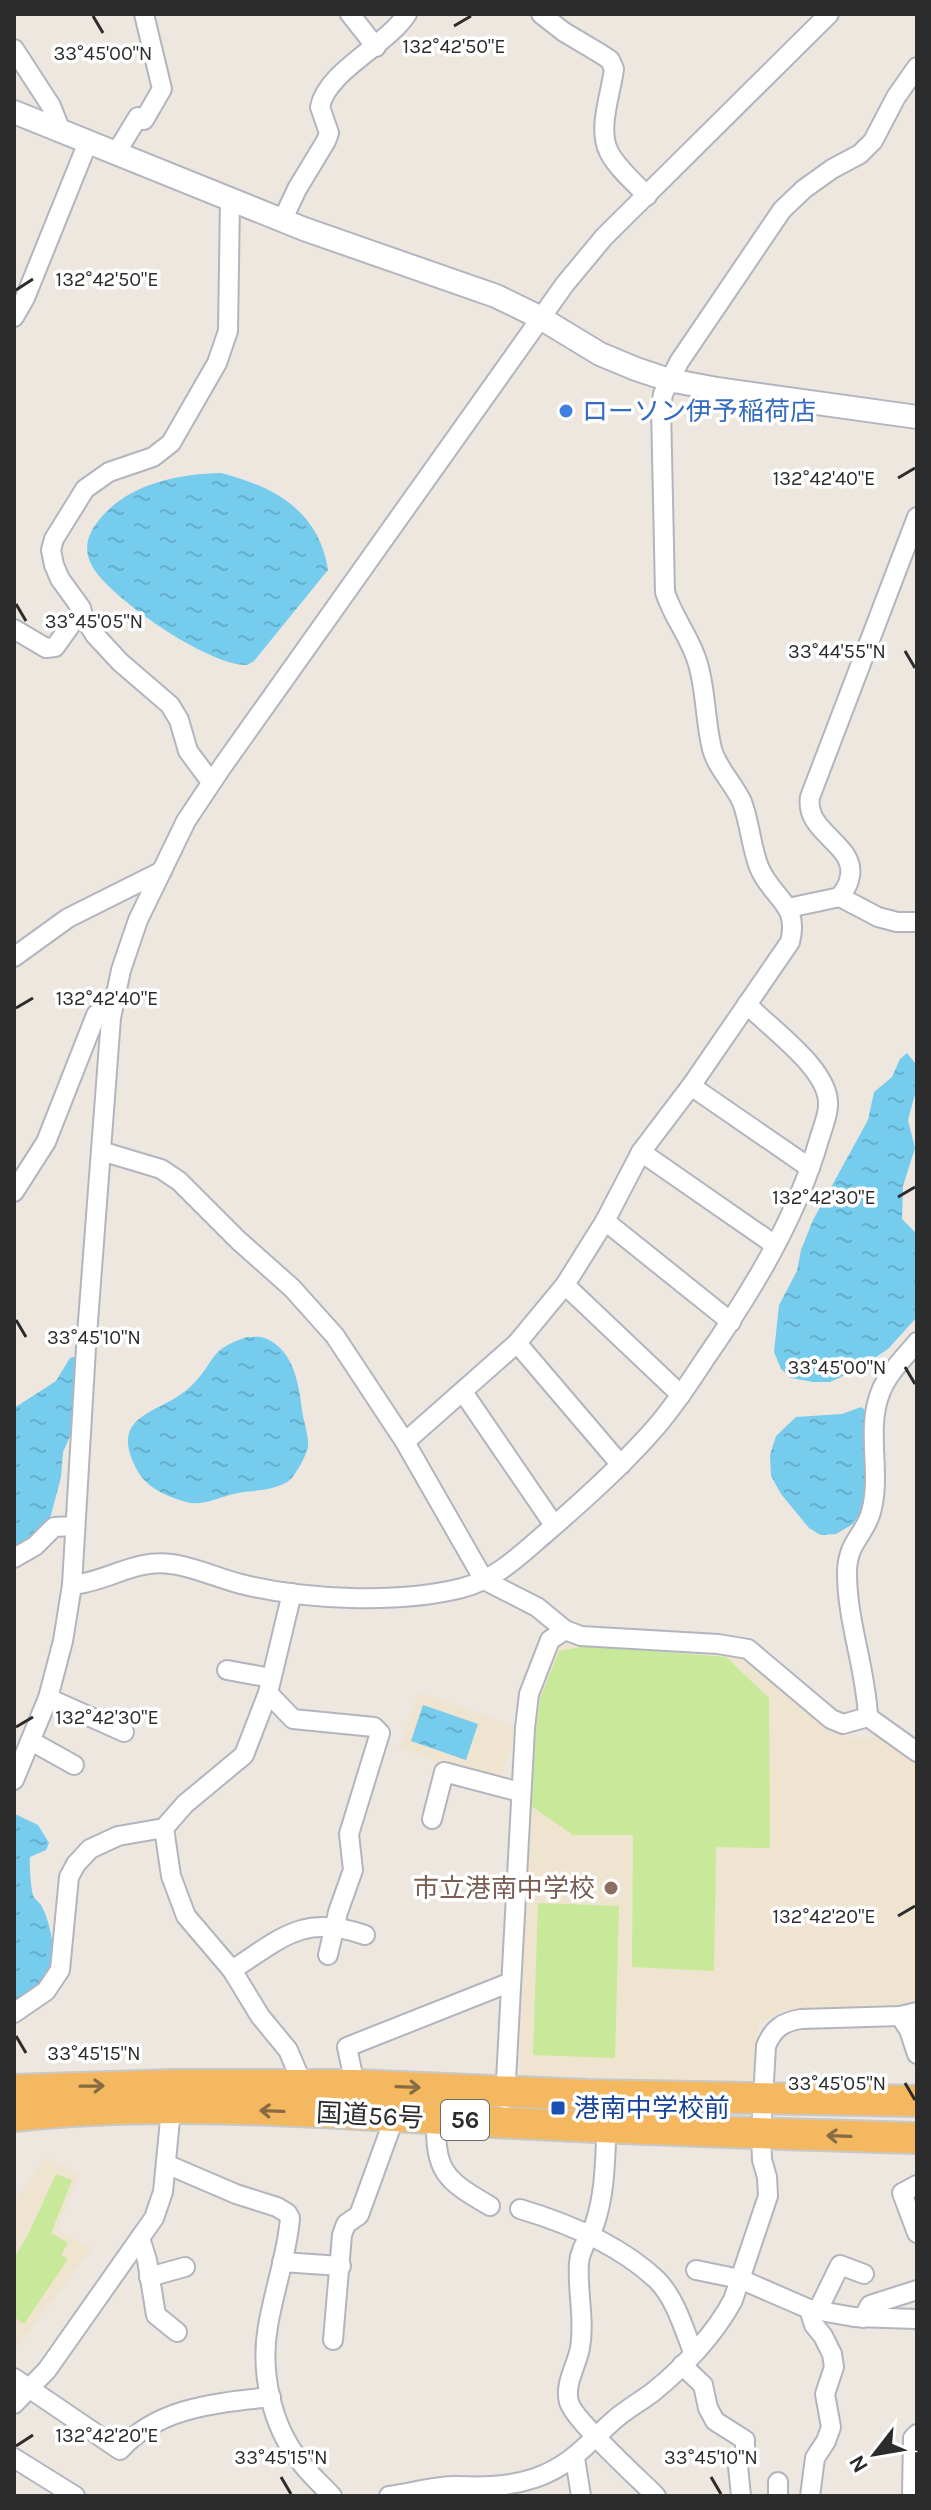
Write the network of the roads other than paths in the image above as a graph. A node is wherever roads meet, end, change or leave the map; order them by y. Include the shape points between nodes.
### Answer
1 (144, 14) edge
2 (350, 14) edge
3 (407, 14) edge
4 (541, 14) edge
5 (829, 14) edge
6 (376, 47) junction
7 (14, 49) edge
8 (917, 67) edge
9 (911, 88) edge
10 (14, 112) edge
11 (61, 131) junction
12 (88, 142) junction
13 (116, 153) junction
14 (647, 196) junction
15 (230, 200) junction
16 (282, 221) junction
17 (14, 317) edge
18 (539, 317) junction
19 (669, 380) junction
20 (917, 417) edge
21 (917, 517) edge
22 (83, 616) junction
23 (14, 629) edge
24 (211, 782) junction
25 (162, 871) junction
26 (840, 897) junction
27 (788, 908) junction
28 (917, 922) edge
29 (14, 957) edge
30 (116, 997) junction
31 (747, 1004) junction
32 (691, 1086) junction
33 (101, 1151) junction
34 (641, 1152) junction
35 (21, 1168) edge
36 (810, 1168) junction
37 (14, 1192) edge
38 (605, 1221) junction
39 (775, 1245) junction
40 (565, 1285) junction
41 (731, 1322) junction
42 (917, 1342) edge
43 (517, 1343) junction
44 (463, 1392) junction
45 (681, 1395) junction
46 (405, 1442) junction
47 (621, 1465) junction
48 (554, 1525) junction
49 (75, 1526) junction
50 (14, 1558) edge
51 (484, 1580) junction
52 (72, 1585) junction
53 (292, 1593) junction
54 (565, 1630) junction
55 (227, 1670) dead end
56 (270, 1685) junction
57 (48, 1698) junction
58 (868, 1717) junction
59 (124, 1732) dead end
60 (31, 1741) junction
61 (917, 1752) edge
62 (74, 1765) dead end
63 (16, 1771) edge
64 (520, 1792) junction
65 (432, 1819) dead end
66 (164, 1828) junction
67 (336, 1926) junction
68 (365, 1935) dead end
69 (328, 1955) dead end
70 (232, 1970) junction
71 (511, 1982) junction
72 (14, 2013) edge
73 (908, 2014) edge
74 (917, 2054) edge
75 (303, 2085) junction
76 (355, 2085) junction
77 (14, 2090) edge
78 (505, 2091) junction
79 (609, 2095) junction
80 (172, 2097) junction
81 (763, 2097) junction
82 (917, 2101) edge
83 (14, 2116) edge
84 (395, 2116) junction
85 (436, 2119) junction
86 (504, 2123) junction
87 (606, 2128) junction
88 (761, 2133) junction
89 (917, 2138) edge
90 (166, 2164) junction
91 (917, 2185) edge
92 (490, 2206) dead end
93 (520, 2209) dead end
94 (917, 2233) edge
95 (588, 2236) junction
96 (140, 2238) junction
97 (282, 2262) junction
98 (341, 2266) junction
99 (185, 2267) dead end
100 (696, 2270) dead end
101 (864, 2274) dead end
102 (149, 2277) junction
103 (740, 2279) junction
104 (917, 2290) edge
105 (814, 2309) junction
106 (863, 2318) junction
107 (917, 2319) edge
108 (177, 2332) dead end
109 (333, 2340) dead end
110 (688, 2359) junction
111 (21, 2384) edge
112 (271, 2397) junction
113 (14, 2404) edge
114 (917, 2434) edge
115 (597, 2437) junction
116 (14, 2458) edge
117 (575, 2458) junction
118 (75, 2496) edge
119 (332, 2496) edge
120 (389, 2496) edge
121 (581, 2496) edge
122 (656, 2496) edge
123 (741, 2496) edge
124 (810, 2496) edge
125 (912, 2496) edge

1 - 13 street via 162,89
2 - 6 street
3 - 6 street
4 - 14 street via 610,60 614,69 605,142 610,155
5 - 14 street
6 - 16 street via 350,65 322,100 329,133
7 - 11 street
8 - 9 street
9 - 19 street via 860,154 804,189 782,210
10 - 11 street
11 - 12 street
12 - 13 street
12 - 17 street
13 - 15 street
14 - 18 street via 604,237
15 - 16 street
15 - 22 street via 228,331 217,363 171,443 85,489 54,539 54,565
16 - 18 street via 496,296
18 - 19 street via 600,354
18 - 24 street
19 - 20 street
19 - 27 street via 661,408 665,592 699,668 713,751 742,803 759,866
21 - 26 street via 810,797 808,809 814,820 849,862 850,879
22 - 23 street via 55,647 46,648
22 - 24 street via 120,662 170,705 188,751
24 - 25 street
25 - 29 street via 68,918
25 - 30 street via 138,920
26 - 27 street
26 - 28 street via 878,917
27 - 31 street via 794,925 790,942
30 - 33 street
30 - 35 street via 96,1015 46,1142
31 - 32 street
31 - 36 street via 784,1036 826,1090 828,1105
32 - 34 street
32 - 36 street
33 - 46 street via 161,1169 179,1181 292,1288 335,1336
33 - 49 street
34 - 38 street
34 - 39 street
35 - 37 street
36 - 39 street
38 - 40 street
38 - 41 street
39 - 41 street
40 - 43 street
40 - 45 street
41 - 45 street
42 - 58 street via 881,1390 874,1417 873,1505 853,1543 847,1569
43 - 44 street
43 - 47 street
44 - 46 street
44 - 48 street
45 - 47 street
46 - 51 street
47 - 48 street
48 - 51 street
49 - 50 street via 54,1527
49 - 52 street
51 - 53 street via 406,1596
51 - 54 street via 537,1607
52 - 53 street via 137,1565 171,1564
52 - 57 street
53 - 56 street
54 - 58 street via 581,1636 748,1649 831,1719 843,1724
54 - 64 street via 550,1640 529,1694
55 - 56 street
56 - 66 street via 244,1755
56 - 67 street via 293,1719 374,1727 380,1733 349,1834 353,1870
57 - 59 street
57 - 60 street
58 - 61 street
60 - 62 street
60 - 63 street
64 - 65 street via 444,1772
64 - 71 street
66 - 70 street via 171,1876 186,1916
66 - 72 street via 118,1836 90,1849 76,1864 69,1877 60,1970 46,1991
67 - 68 street
67 - 69 street
67 - 70 street via 289,1933
70 - 75 street via 288,2050
71 - 76 street via 347,2047
71 - 78 street
73 - 74 street
73 - 81 street via 786,2021 766,2046
75 - 76 highway, 国道56号 / 56
75 - 80 highway, 国道56号 / 56
76 -> 78 highway, 国道56号 / 56
77 -> 80 highway, 国道56号 / 56
78 - 79 highway, 国道56号 / 56
78 - 86 street
79 - 81 highway, 国道56号 / 56
79 - 87 street
80 - 83 highway, 国道56号 / 56
84 -> 80 highway, 国道56号 / 56
80 - 90 street
81 - 82 highway, 国道56号 / 56
81 - 88 street
84 - 85 highway, 国道56号 / 56
84 - 98 street via 359,2215 346,2224 342,2235
85 - 86 highway, 国道56号 / 56
85 - 92 street via 440,2166
86 - 87 highway, 国道56号 / 56
87 - 88 highway, 国道56号 / 56
87 - 95 street via 604,2177
89 -> 88 highway, 国道56号 / 56
88 - 103 street via 768,2196
90 - 96 street via 159,2205
90 - 97 street via 287,2213
91 - 94 street via 902,2193
93 - 95 street
95 - 110 street via 658,2281 670,2300
95 - 115 street via 579,2263 582,2327 568,2401
96 - 102 street
96 - 111 street via 69,2340
97 - 98 street
97 - 112 street via 267,2330
98 - 109 street
99 - 102 street
100 - 103 street
101 - 105 street via 840,2265
102 - 108 street via 156,2315
103 - 105 street
103 - 110 street via 726,2313
104 - 106 street via 870,2305
105 - 106 street
105 - 124 street via 814,2325 834,2367 825,2394 831,2427 815,2458
106 - 107 street
110 - 115 street
110 - 123 street via 715,2421 745,2440 738,2466
111 - 112 street via 120,2450 134,2435 174,2414
111 - 113 street
112 - 119 street via 285,2441
114 - 125 street
115 - 117 street
115 - 122 street
116 - 118 street
117 - 120 street via 512,2484
117 - 121 street

